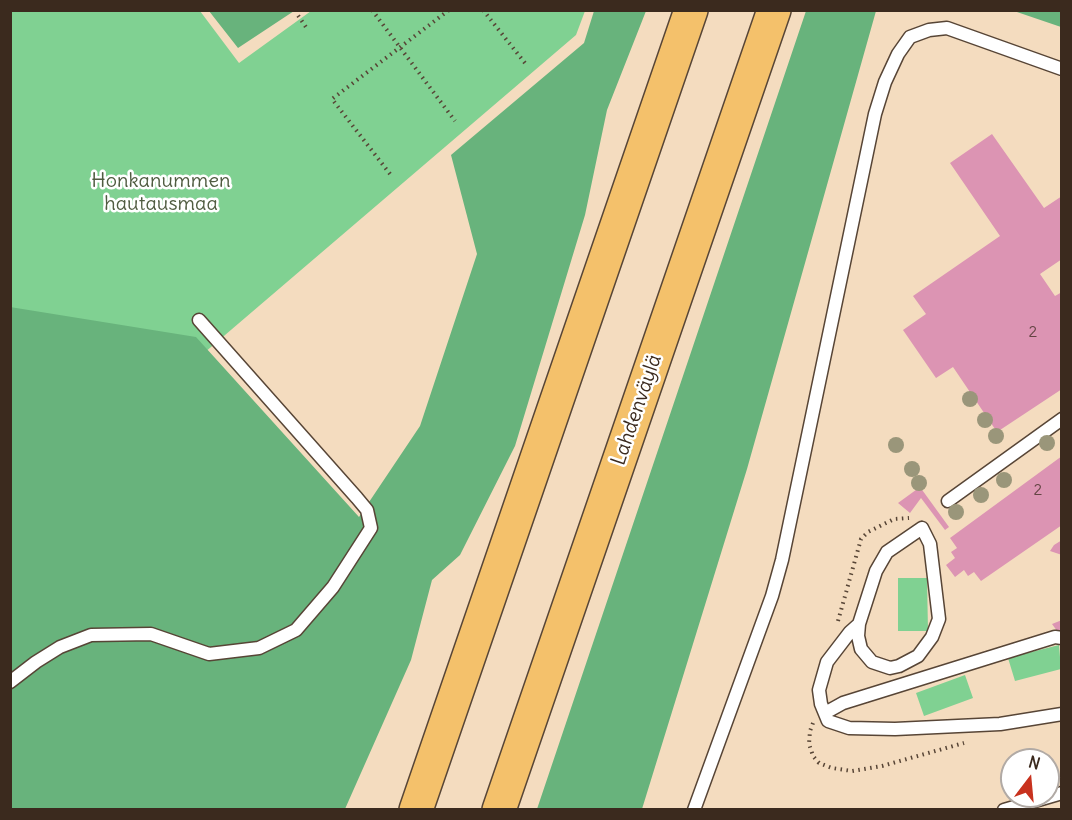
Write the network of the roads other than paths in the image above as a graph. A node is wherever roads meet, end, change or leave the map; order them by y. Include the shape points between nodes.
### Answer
1 (691, 10) edge
2 (774, 10) edge
3 (1062, 69) edge
4 (199, 320) dead end
5 (1062, 419) edge
6 (948, 501) dead end
7 (859, 624) junction
8 (1062, 638) edge
9 (10, 682) edge
10 (825, 712) junction
11 (1062, 714) edge
12 (1062, 793) edge
13 (416, 810) edge
14 (499, 810) edge
15 (694, 810) edge
16 (1004, 810) edge

1 - 13 highway
2 - 14 highway, Lahdenväylä
3 - 15 lane via 946,28 910,37 898,54 875,114 775,587
4 - 9 lane via 367,510 370,528 333,587 296,630 259,648 209,654 151,634 92,634 60,647
5 - 6 lane
7 - 7 lane via 876,571 887,552 922,528 930,544 939,619 932,637 918,656 890,668 872,662 861,649
7 - 10 lane via 827,662 819,690
8 - 10 lane via 843,703
10 - 11 lane via 828,721 849,728 895,729 1000,724
12 - 16 lane

